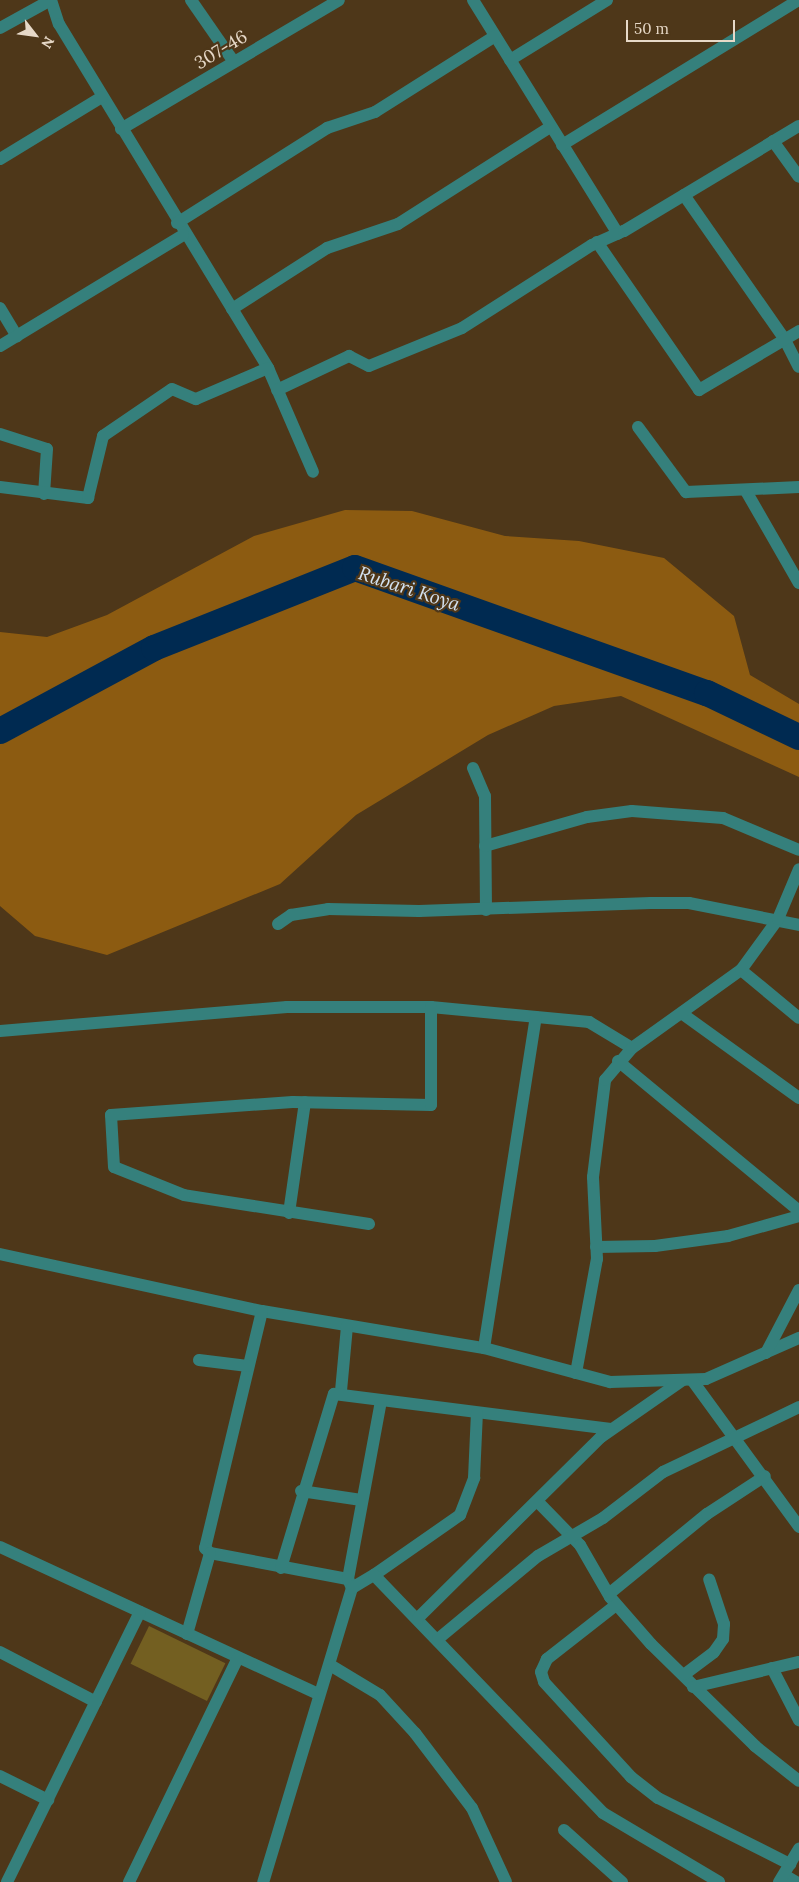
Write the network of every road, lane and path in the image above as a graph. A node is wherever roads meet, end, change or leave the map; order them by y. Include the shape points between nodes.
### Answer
1 (51, 0) edge
2 (191, 0) edge
3 (339, 0) edge
4 (472, 0) edge
5 (607, 0) edge
6 (799, 0) edge
7 (0, 28) edge
8 (495, 36) junction
9 (510, 60) junction
10 (234, 62) junction
11 (102, 97) junction
12 (799, 126) edge
13 (550, 127) junction
14 (121, 129) junction
15 (773, 141) junction
16 (562, 145) junction
17 (0, 159) edge
18 (799, 177) edge
19 (684, 195) junction
20 (177, 223) junction
21 (184, 234) junction
22 (618, 234) junction
23 (597, 242) junction
24 (0, 308) edge
25 (232, 309) junction
26 (799, 332) edge
27 (18, 336) junction
28 (785, 340) junction
29 (0, 346) edge
30 (799, 367) edge
31 (268, 368) junction
32 (277, 390) junction
33 (638, 427) dead end
34 (0, 434) edge
35 (314, 472) dead end
36 (0, 487) edge
37 (799, 487) edge
38 (746, 491) junction
39 (44, 494) junction
40 (799, 583) edge
41 (473, 768) dead end
42 (485, 846) junction
43 (799, 850) edge
44 (799, 870) edge
45 (486, 910) junction
46 (778, 919) junction
47 (278, 924) dead end
48 (799, 925) edge
49 (741, 970) junction
50 (431, 1007) junction
51 (684, 1015) junction
52 (536, 1017) junction
53 (799, 1018) edge
54 (0, 1031) edge
55 (632, 1048) junction
56 (618, 1061) junction
57 (799, 1098) edge
58 (305, 1102) junction
59 (799, 1211) edge
60 (288, 1213) junction
61 (799, 1216) edge
62 (369, 1224) dead end
63 (596, 1247) junction
64 (0, 1254) edge
65 (799, 1290) edge
66 (262, 1311) junction
67 (347, 1326) junction
68 (799, 1338) edge
69 (484, 1348) junction
70 (766, 1353) junction
71 (199, 1360) dead end
72 (248, 1366) junction
73 (576, 1373) junction
74 (688, 1380) junction
75 (341, 1391) junction
76 (381, 1401) junction
77 (799, 1407) edge
78 (477, 1413) junction
79 (611, 1429) junction
80 (736, 1437) junction
81 (765, 1476) junction
82 (301, 1491) junction
83 (361, 1500) junction
84 (537, 1501) junction
85 (799, 1527) edge
86 (570, 1534) junction
87 (0, 1547) edge
88 (210, 1553) junction
89 (281, 1568) junction
90 (374, 1575) junction
91 (709, 1579) dead end
92 (350, 1584) junction
93 (610, 1593) junction
94 (616, 1605) junction
95 (140, 1612) junction
96 (418, 1618) junction
97 (187, 1634) junction
98 (438, 1639) junction
99 (0, 1652) edge
100 (238, 1658) junction
101 (799, 1662) edge
102 (330, 1665) junction
103 (772, 1668) junction
104 (685, 1674) junction
105 (693, 1687) junction
106 (318, 1694) junction
107 (96, 1702) junction
108 (799, 1720) edge
109 (0, 1776) edge
110 (799, 1781) edge
111 (48, 1800) junction
112 (564, 1830) dead end
113 (799, 1849) edge
114 (784, 1874) edge
115 (7, 1882) edge
116 (129, 1882) edge
117 (263, 1882) edge
118 (506, 1882) edge
119 (622, 1882) edge
120 (719, 1882) edge
121 (796, 1882) edge

1 - 7 street
1 - 11 street via 59,24
2 - 10 street
3 - 10 street, 307-46
4 - 8 street
5 - 9 street
6 - 16 street
8 - 9 street
8 - 20 street via 375,112 327,128
9 - 13 street
10 - 14 street, 307-46
11 - 14 street
11 - 17 street
12 - 15 street
13 - 16 street
13 - 25 street via 398,224 327,248
14 - 20 street
15 - 18 street
15 - 19 street
16 - 22 street
19 - 22 street
19 - 28 street
20 - 21 street
21 - 25 street
21 - 27 street
22 - 23 street
23 - 28 street via 699,390
23 - 32 street via 441,339 369,366 349,356
24 - 27 street
25 - 31 street
26 - 28 street
27 - 29 street
28 - 30 street
31 - 32 street
31 - 39 street via 196,399 172,389 101,437 91,496
32 - 35 street
33 - 38 street via 686,492
34 - 39 street via 48,449
36 - 39 street
37 - 38 street
38 - 40 street
41 - 42 street via 485,796
42 - 43 street via 587,817 632,811 724,818
42 - 45 street
44 - 46 street
45 - 46 street via 689,903
45 - 47 street via 328,909 291,915
46 - 48 street
46 - 49 street
49 - 51 street
49 - 53 street
50 - 52 street
50 - 54 street via 287,1007
50 - 58 street via 430,1105
51 - 55 street
51 - 57 street
52 - 55 street via 590,1022
52 - 69 street
55 - 56 street
56 - 59 street
56 - 63 street via 605,1080 593,1177
58 - 60 street
58 - 60 street via 110,1115 114,1167 184,1195
60 - 62 street
61 - 63 street via 728,1236 655,1246
63 - 73 street
64 - 66 street
65 - 70 street
66 - 67 street
66 - 72 street
67 - 69 street
67 - 75 street
68 - 70 street
69 - 73 street
70 - 74 street via 706,1379
71 - 72 street
72 - 88 street via 205,1548
73 - 74 street via 610,1382
74 - 79 street
74 - 80 street
75 - 76 street
75 - 82 street via 334,1394
76 - 78 street
76 - 83 street
77 - 80 street
78 - 79 street
78 - 90 street via 474,1478 460,1515
79 - 84 street
80 - 81 street
80 - 86 street via 663,1472 603,1518
81 - 85 street
81 - 93 street via 707,1514
82 - 83 street
82 - 89 street
83 - 92 street
84 - 86 street
84 - 96 street
86 - 93 street
86 - 98 street
87 - 95 street
88 - 89 street
88 - 97 street
89 - 92 street
90 - 92 street
90 - 96 street
91 - 104 street via 724,1624 723,1639 714,1652
92 - 102 street
93 - 94 street
94 - 104 street
94 - 114 street via 547,1659 541,1672 544,1682 624,1770 658,1798
95 - 97 street
95 - 107 street
96 - 98 street
97 - 100 street
98 - 120 street via 603,1814
99 - 107 street
100 - 106 street
100 - 116 street
101 - 103 street
102 - 106 street
102 - 118 street via 380,1695 415,1733 472,1808
103 - 105 street
103 - 108 street
104 - 105 street
105 - 110 street
106 - 117 street
107 - 111 street
109 - 111 street
111 - 115 street
112 - 119 street
113 - 114 street
114 - 121 street

